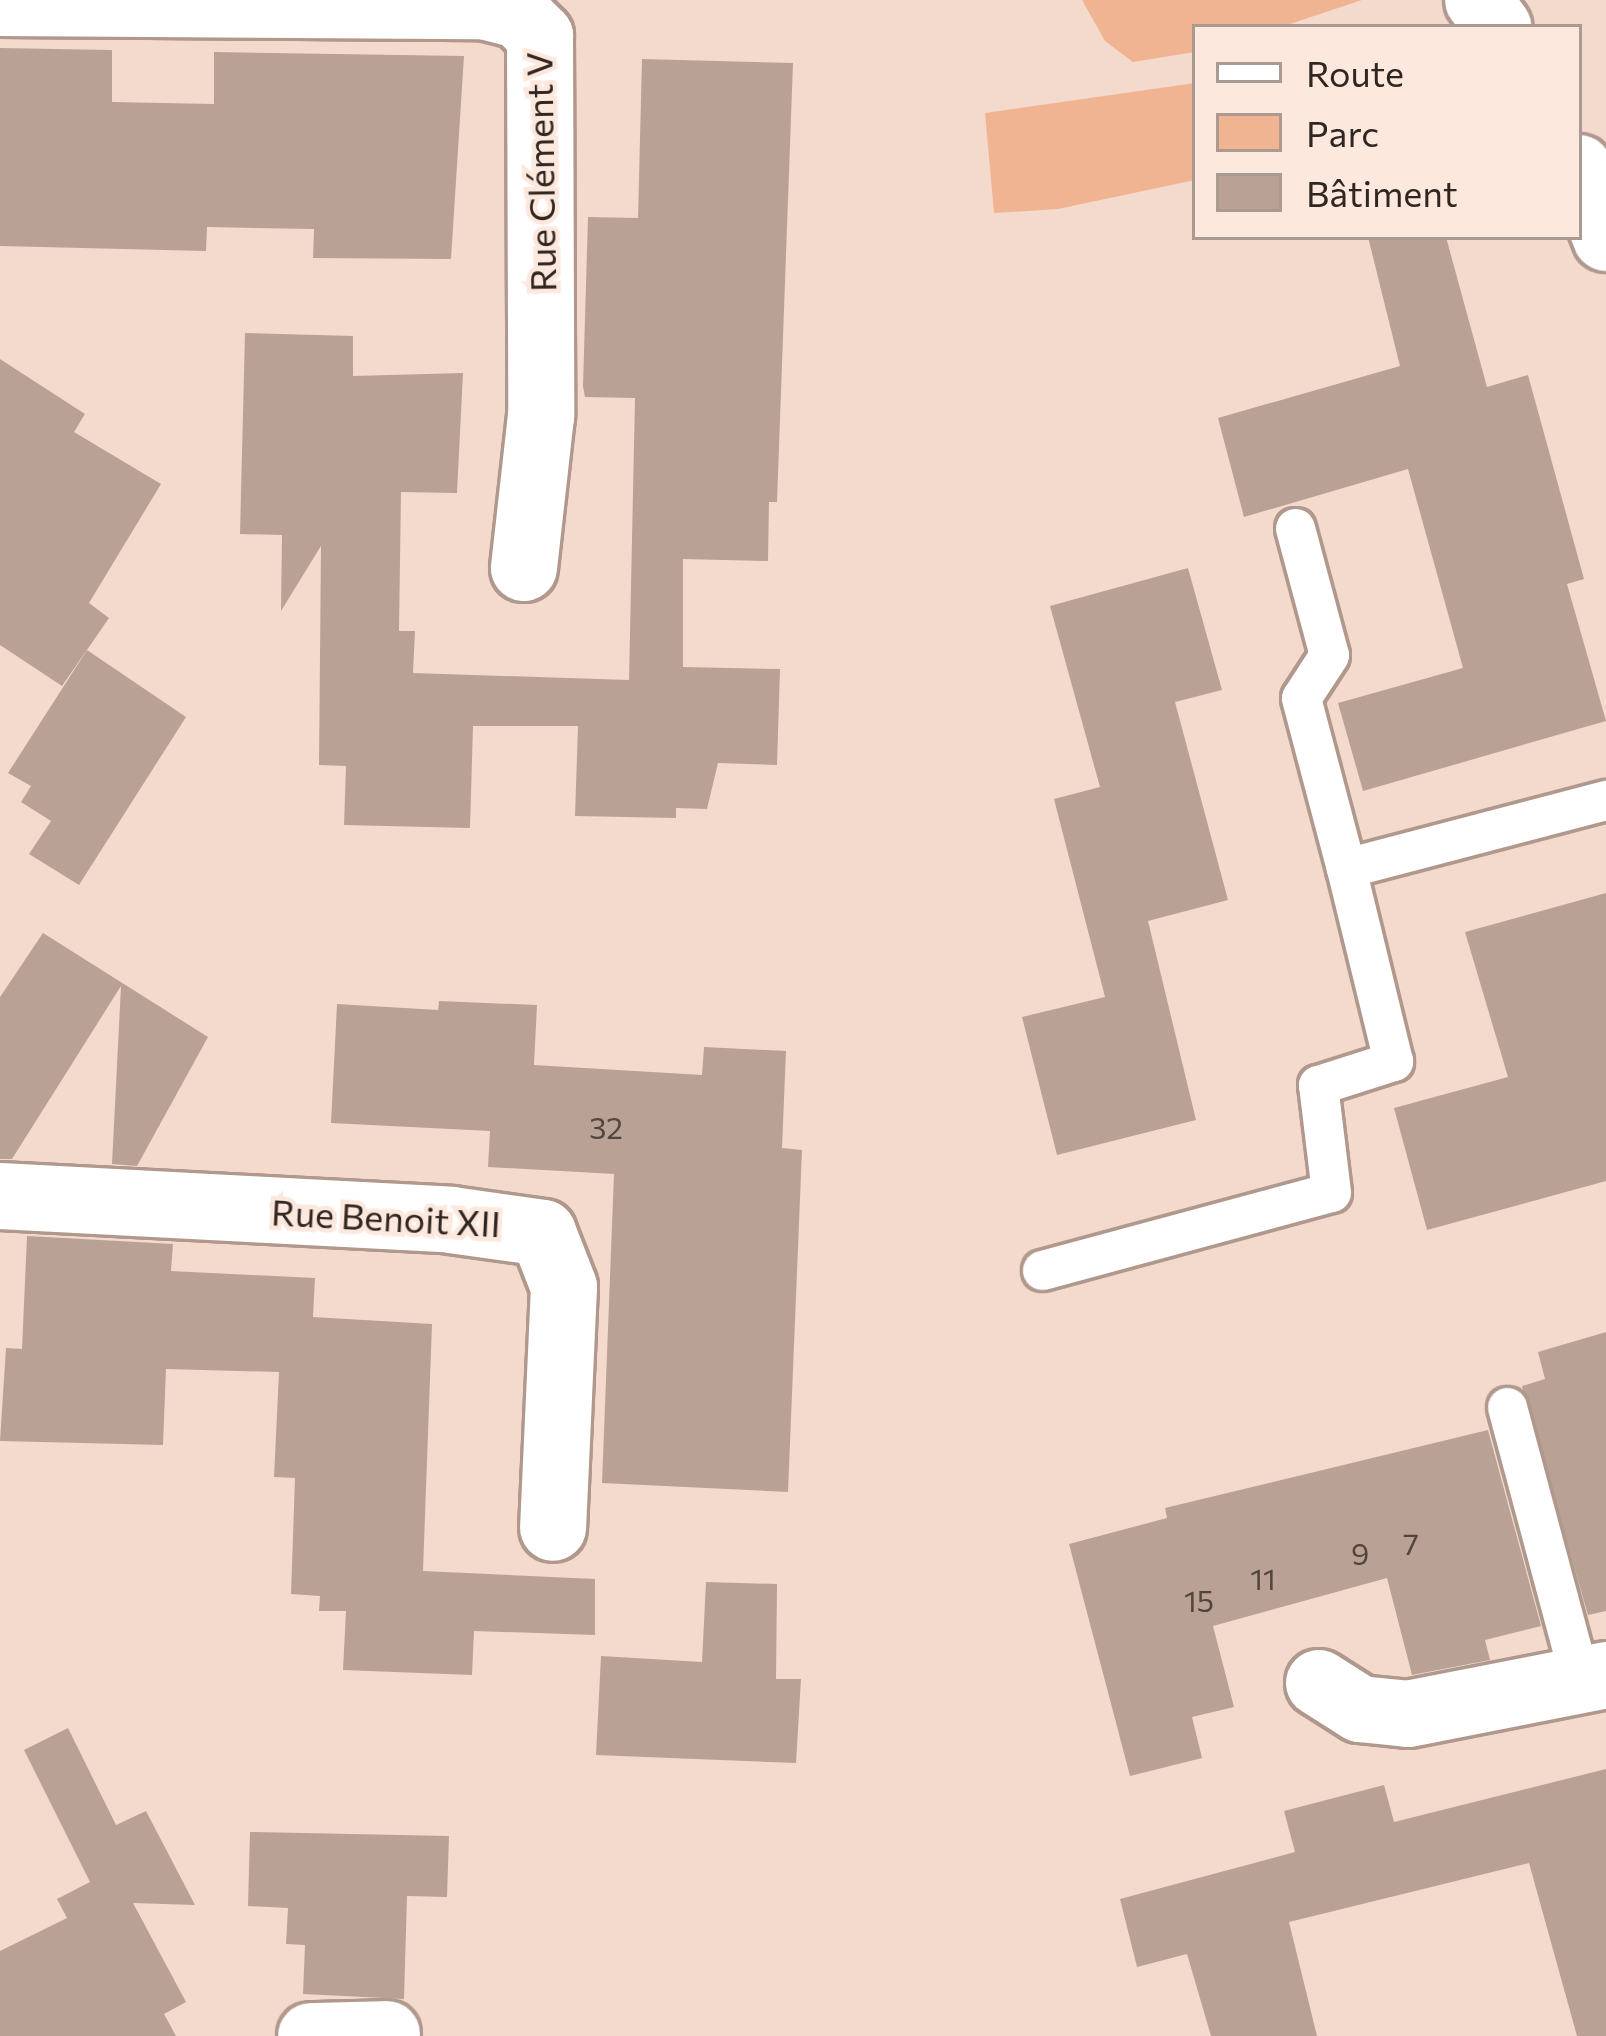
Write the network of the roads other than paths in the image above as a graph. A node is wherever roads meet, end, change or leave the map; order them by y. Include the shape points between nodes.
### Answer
1 (0, 3) edge
2 (1582, 175) edge
3 (1606, 238) edge
4 (1295, 528) dead end
5 (524, 568) dead end
6 (1606, 800) edge
7 (1346, 868) junction
8 (0, 1196) edge
9 (1042, 1270) dead end
10 (1507, 1407) dead end
11 (553, 1528) dead end
12 (1592, 1675) edge
13 (1319, 1683) dead end
14 (386, 2034) edge
15 (311, 2036) edge

1 - 5 street, Rue Clément V via 483,6 519,15 540,36 541,416
2 - 3 street
4 - 7 lane via 1329,655 1301,698
6 - 7 lane
7 - 9 lane via 1393,1061 1318,1085 1331,1192
8 - 11 street, Rue Benoit XII via 451,1220 543,1233 564,1287
10 - 12 lane
12 - 13 street via 1408,1714 1360,1708
14 - 15 street

